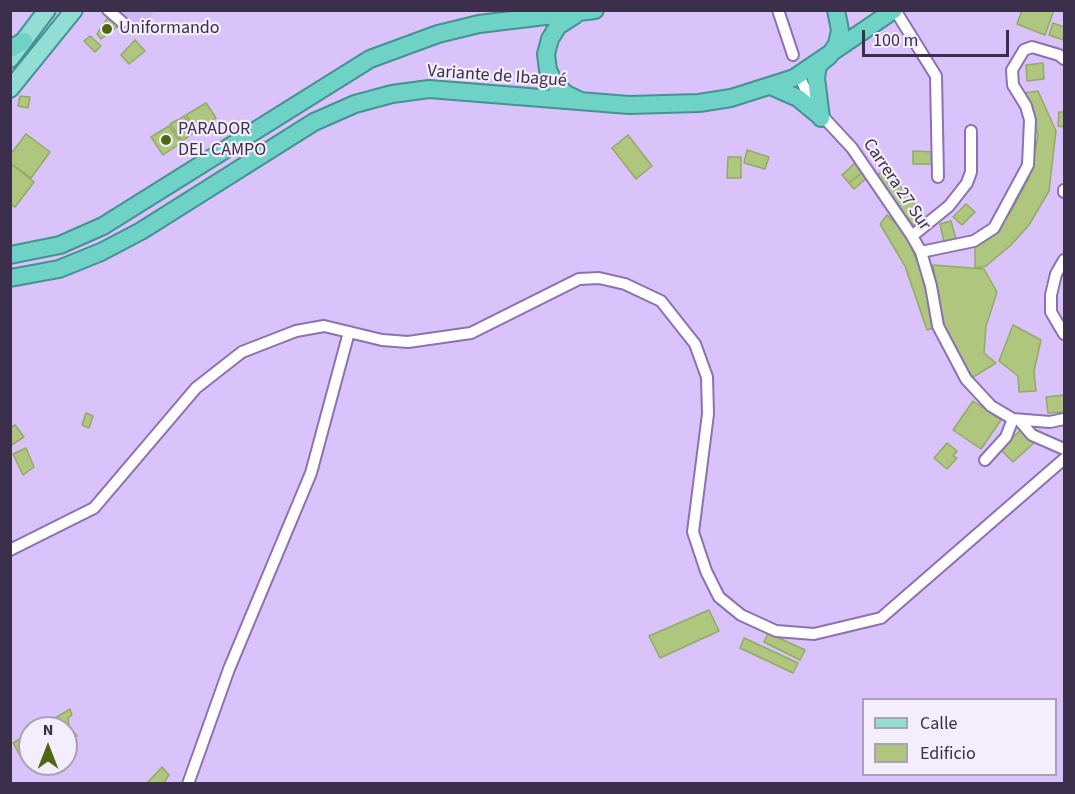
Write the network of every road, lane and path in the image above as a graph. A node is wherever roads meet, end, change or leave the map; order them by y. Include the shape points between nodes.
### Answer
1 (46, 10) edge
2 (74, 10) edge
3 (108, 10) edge
4 (778, 10) edge
5 (836, 10) edge
6 (894, 10) edge
7 (590, 11) edge
8 (122, 22) dead end
9 (17, 45) edge
10 (793, 55) dead end
11 (10, 59) edge
12 (1065, 59) edge
13 (818, 64) junction
14 (802, 82) dead end
15 (773, 87) junction
16 (10, 89) edge
17 (592, 103) junction
18 (821, 118) junction
19 (971, 131) dead end
20 (938, 177) dead end
21 (912, 237) junction
22 (921, 252) junction
23 (14, 254) edge
24 (1065, 260) edge
25 (10, 278) edge
26 (349, 332) junction
27 (1065, 334) edge
28 (1065, 419) edge
29 (1017, 420) junction
30 (1065, 449) edge
31 (1065, 459) edge
32 (985, 460) dead end
33 (10, 550) edge
34 (188, 783) edge

1 - 9 main road
2 - 16 main road
3 - 8 street
4 - 10 street
5 - 13 highway via 840,30 837,44
6 - 13 highway, Variante de Ibagué
6 - 20 street via 936,76
7 - 17 highway via 571,16 558,26 546,54 555,84 566,94
7 - 23 highway, Variante de Ibagué via 479,24 438,34 370,59 103,226 60,245
9 - 11 main road
12 - 22 street via 1032,47 1023,50 1012,70 1013,86 1026,105 1030,120 1028,165 994,228 974,241
13 - 15 highway, Variante de Ibagué
13 - 18 highway via 816,91
14 - 18 street, Carrera 27 Sur
15 - 17 highway, Variante de Ibagué via 699,103
15 - 18 highway via 798,98
17 - 25 highway, Variante de Ibagué via 429,89 355,104 314,122 101,252 59,269
18 - 21 street, Carrera 27 Sur via 852,148
19 - 21 street via 971,172 967,183 949,206
21 - 22 street, Carrera 27 Sur
22 - 29 street, Carrera 27 Sur via 945,344 966,379 992,406
24 - 27 street via 1056,274 1051,312
26 - 31 street via 408,342 471,333 579,279 599,278 625,284 661,301 695,344 707,377 708,414 693,532 706,571 719,597 741,615 776,631 814,634 881,618
26 - 33 street via 324,326 296,331 242,351 195,388 93,508
26 - 34 street via 311,473 229,669
28 - 29 street
29 - 30 street, Carrera 27 Sur via 1032,435
29 - 32 street

